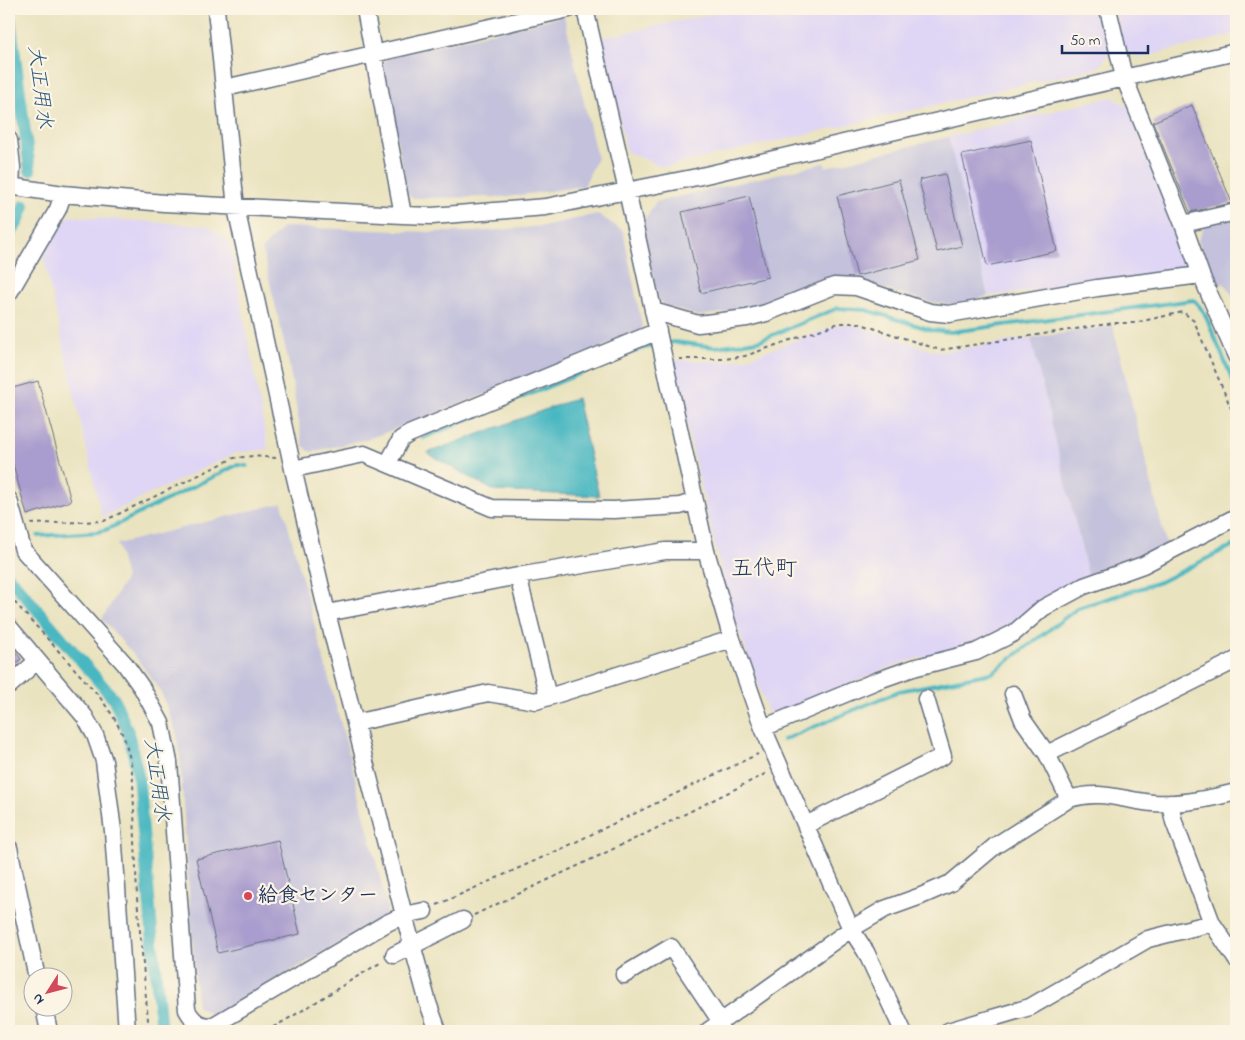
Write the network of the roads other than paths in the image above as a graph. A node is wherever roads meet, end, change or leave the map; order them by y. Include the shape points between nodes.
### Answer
1 (216, 9) edge
2 (365, 9) edge
3 (569, 9) edge
4 (585, 9) edge
5 (1108, 9) edge
6 (1236, 52) edge
7 (373, 54) junction
8 (1124, 77) junction
9 (225, 88) junction
10 (9, 140) edge
11 (10, 191) edge
12 (627, 191) junction
13 (63, 194) junction
14 (236, 208) junction
15 (1236, 212) edge
16 (403, 215) junction
17 (1183, 224) junction
18 (1201, 274) junction
19 (9, 293) edge
20 (654, 311) junction
21 (658, 331) junction
22 (1236, 356) edge
23 (388, 463) junction
24 (293, 469) junction
25 (9, 500) edge
26 (694, 502) junction
27 (1236, 517) edge
28 (706, 551) junction
29 (518, 576) junction
30 (327, 613) junction
31 (9, 628) edge
32 (732, 639) junction
33 (1236, 660) edge
34 (37, 661) junction
35 (9, 686) edge
36 (1013, 694) dead end
37 (548, 697) junction
38 (926, 700) dead end
39 (355, 723) junction
40 (764, 728) junction
41 (1047, 754) junction
42 (1236, 792) edge
43 (1069, 799) junction
44 (1170, 803) junction
45 (806, 825) junction
46 (9, 848) edge
47 (424, 911) road end
48 (404, 915) junction
49 (463, 920) road end
50 (1212, 923) junction
51 (851, 929) junction
52 (412, 945) junction
53 (394, 955) road end
54 (1236, 959) edge
55 (35, 968) edge
56 (624, 975) dead end
57 (46, 1018) edge
58 (715, 1027) edge
59 (49, 1031) edge
60 (127, 1031) edge
61 (438, 1031) edge
62 (903, 1031) edge
63 (948, 1031) edge

1 - 9 street
2 - 7 street
3 - 7 street
4 - 12 street
5 - 8 street
6 - 8 street
7 - 9 street
7 - 16 street
8 - 12 street
8 - 17 street
9 - 14 street
10 - 11 street
11 - 13 street
12 - 16 street via 546,207 432,216
12 - 20 street
13 - 14 street
13 - 19 street via 58,210
14 - 16 street
14 - 24 street
15 - 17 street
17 - 18 street
18 - 20 street via 949,314 930,312 856,288 834,286 747,318 698,324
18 - 22 street
20 - 21 street
21 - 23 street via 409,434 402,439
21 - 26 street
23 - 24 street via 360,454
23 - 26 street via 492,508 614,510 680,506
24 - 30 street
25 - 48 street via 23,550 125,664 161,723 169,762 187,1010 191,1018 204,1026 214,1025
26 - 28 street
27 - 40 street via 1143,566 1084,586 1043,608 1014,633 976,652 876,681
28 - 29 street via 665,550
28 - 32 street
29 - 30 street
29 - 37 street
30 - 39 street
31 - 34 street
32 - 37 street
32 - 40 street
33 - 41 street
34 - 35 street
34 - 60 street via 85,717 104,761 113,831
36 - 41 street via 1023,720
37 - 39 street via 536,700 488,693
38 - 45 street via 943,756
39 - 48 street
40 - 45 street
41 - 43 street
42 - 44 street
43 - 44 street via 1103,794
43 - 51 street via 995,846 951,883 885,909
44 - 50 street via 1174,822
45 - 51 street
46 - 55 street
47 - 48 street
48 - 52 street
49 - 52 street
50 - 54 street
50 - 63 street via 1148,939 1030,1008
51 - 58 street
51 - 62 street via 866,952
52 - 53 street
52 - 61 street
56 - 58 street via 671,947
57 - 59 street

